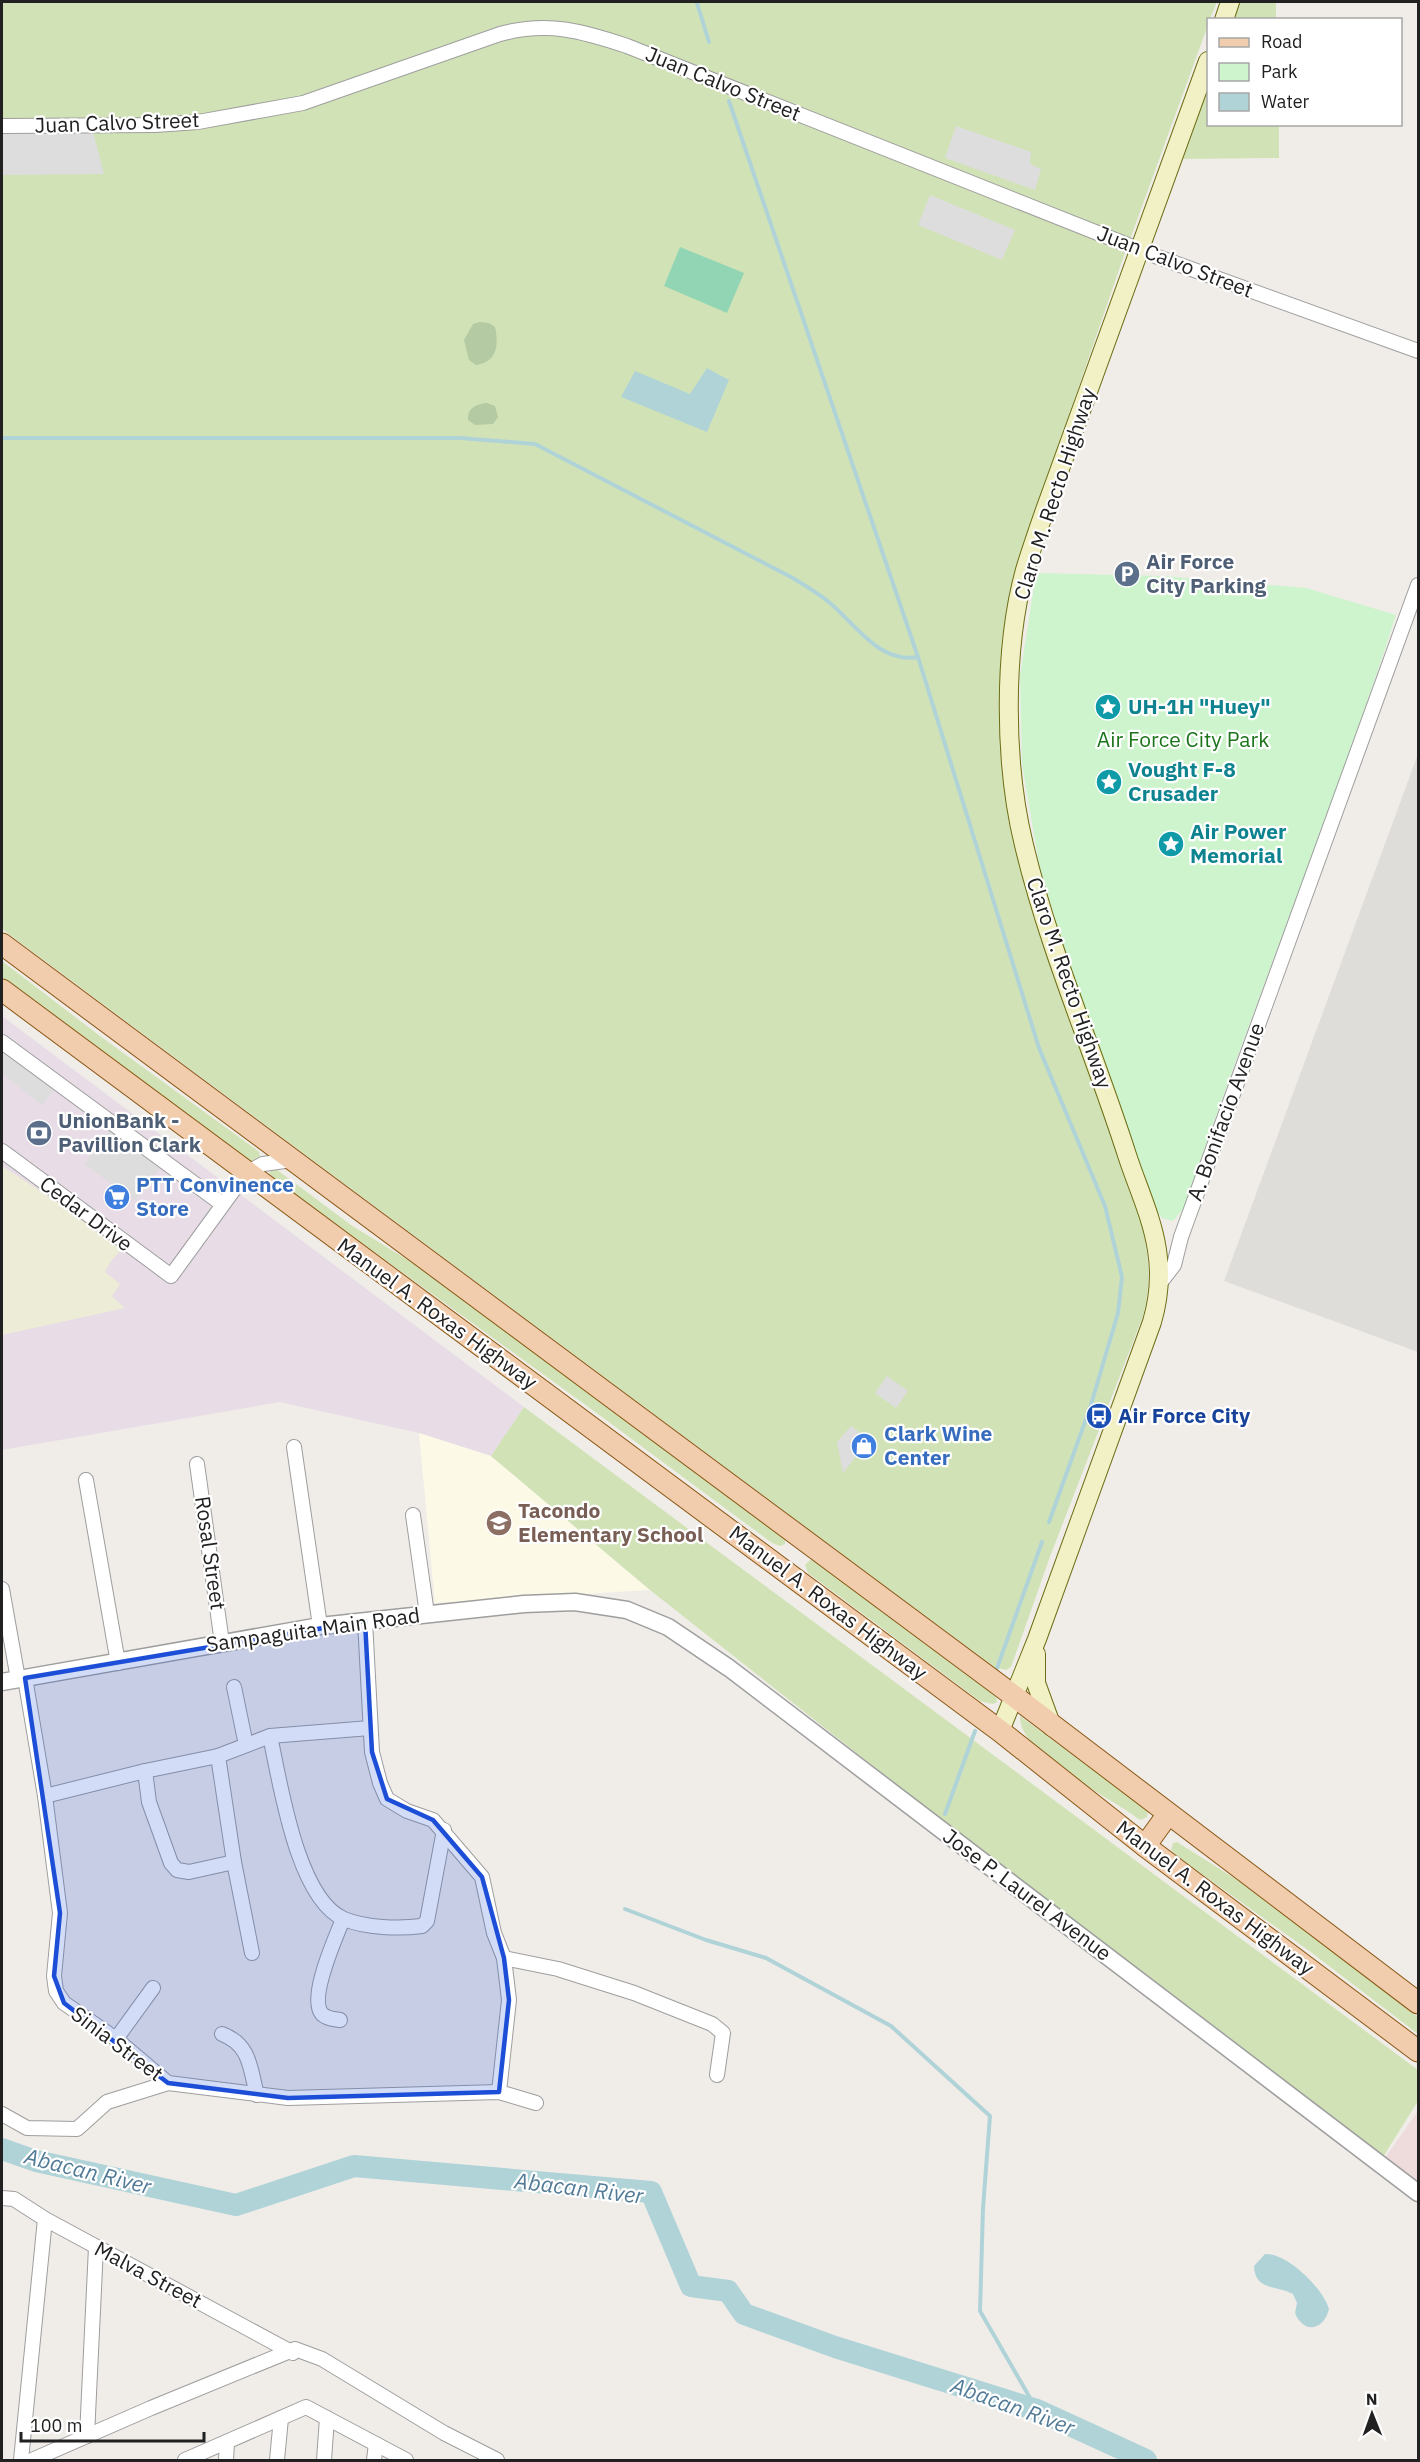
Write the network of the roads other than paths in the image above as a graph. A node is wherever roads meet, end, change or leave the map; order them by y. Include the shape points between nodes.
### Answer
1 (1230, 2) edge
2 (1225, 18) edge
3 (1207, 66) edge
4 (2, 126) edge
5 (1138, 249) junction
6 (1419, 351) edge
7 (1419, 585) edge
8 (2, 944) edge
9 (2, 990) edge
10 (2, 1042) edge
11 (2, 1151) edge
12 (292, 1160) junction
13 (246, 1173) junction
14 (222, 1204) junction
15 (1160, 1283) junction
16 (294, 1447) dead end
17 (197, 1464) dead end
18 (86, 1480) dead end
19 (413, 1515) dead end
20 (800, 1538) junction
21 (780, 1567) junction
22 (2, 1589) edge
23 (627, 1610) joint
24 (427, 1614) junction
25 (365, 1621) junction
26 (320, 1626) junction
27 (1037, 1639) junction
28 (222, 1643) junction
29 (118, 1663) junction
30 (15, 1680) edge
31 (234, 1687) dead end
32 (1014, 1696) junction
33 (1052, 1727) junction
34 (370, 1728) junction
35 (1000, 1731) junction
36 (270, 1736) junction
37 (246, 1745) junction
38 (218, 1756) junction
39 (144, 1771) junction
40 (45, 1796) junction
41 (1168, 1814) junction
42 (444, 1830) junction
43 (1145, 1846) junction
44 (234, 1862) junction
45 (343, 1919) junction
46 (252, 1953) dead end
47 (504, 1958) junction
48 (153, 1988) dead end
49 (1419, 2003) edge
50 (340, 2020) dead end
51 (222, 2034) dead end
52 (116, 2039) junction
53 (1419, 2051) edge
54 (717, 2075) dead end
55 (168, 2083) junction
56 (499, 2092) junction
57 (257, 2095) junction
58 (536, 2103) dead end
59 (2, 2114) edge
60 (1419, 2193) edge
61 (2, 2198) edge
62 (45, 2219) junction
63 (96, 2247) junction
64 (296, 2352) junction
65 (281, 2418) junction
66 (327, 2418) junction
67 (87, 2436) junction
68 (227, 2442) junction
69 (376, 2445) junction
70 (21, 2460) edge
71 (33, 2460) edge
72 (51, 2460) edge
73 (185, 2460) edge
74 (226, 2460) edge
75 (277, 2460) edge
76 (324, 2460) edge
77 (374, 2460) edge
78 (406, 2460) edge
79 (497, 2460) edge

1 - 2 main road
3 - 5 main road, Claro M. Recto Highway
4 - 5 street, Juan Calvo Street via 198,122 314,99 500,34 544,27 584,32 627,46
5 - 6 street, Juan Calvo Street
5 - 15 main road, Claro M. Recto Highway via 1025,571 1012,652 1009,734 1016,806 1031,873 1146,1206
7 - 15 street, A. Bonifacio Avenue via 1184,1228 1174,1265
8 - 12 main road, Manuel A. Roxas Highway
9 - 13 main road, Manuel A. Roxas Highway
10 - 14 street
11 - 14 street, Cedar Drive via 171,1276
12 - 13 street via 263,1164
12 - 20 main road, Manuel A. Roxas Highway
13 - 14 street
13 - 21 main road, Manuel A. Roxas Highway
15 - 27 main road, A. Bonifacio Avenue via 1152,1322
16 - 26 street
17 - 28 street, Rosal Street
18 - 29 street
19 - 24 street
20 - 21 main road
20 - 32 main road, Manuel A. Roxas Highway
21 - 35 main road, Manuel A. Roxas Highway
22 - 30 street, Sinia Street
23 - 24 street, Sampaguita Main Road via 575,1602
23 - 60 street, Jose P. Laurel Avenue via 668,1627 729,1668
24 - 25 street, Sampaguita Main Road
25 - 26 street, Sampaguita Main Road
25 - 34 street
26 - 28 street, Sampaguita Main Road
27 - 32 main road, A. Bonifacio Avenue
27 - 33 main road, A. Bonifacio Avenue via 1036,1683
28 - 29 street, Sampaguita Main Road
29 - 30 street, Sampaguita Main Road
30 - 40 street, Sinia Street
31 - 37 street
32 - 33 main road, Manuel A. Roxas Highway
32 - 35 main road, A. Bonifacio Avenue
33 - 41 main road, Manuel A. Roxas Highway
34 - 36 street
34 - 42 street via 372,1752 387,1799 434,1820
35 - 43 main road, Manuel A. Roxas Highway
36 - 37 street
36 - 45 street via 296,1848 307,1878
37 - 38 street
38 - 39 street
38 - 44 street
39 - 40 street
39 - 44 street via 149,1802 177,1870 189,1872
40 - 52 street, Sinia Street via 60,1913 56,1991 64,2004
41 - 43 main road
41 - 49 main road, Manuel A. Roxas Highway
42 - 45 street via 427,1921 422,1926
42 - 47 street via 482,1877 494,1933
43 - 53 main road, Manuel A. Roxas Highway
44 - 46 street
45 - 50 street via 324,1969 318,2002 320,2012 327,2018
47 - 54 street via 558,1969 634,1993 712,2024 723,2033
47 - 56 street via 509,2000
48 - 52 street
51 - 57 street via 242,2046
52 - 55 street, Sinia Street
55 - 57 street, Sinia Street
55 - 59 street via 107,2102 77,2129 27,2128
56 - 57 street, Sinia Street via 288,2098
56 - 58 street, Sinia Street
61 - 62 street, Malva Street via 14,2199
62 - 63 street, Malva Street
62 - 70 street
63 - 64 street, Malva Street
63 - 67 street
64 - 67 street
64 - 72 street
64 - 79 street, Malva Street via 322,2359 444,2433
65 - 66 street via 306,2407
65 - 68 street
65 - 75 street
66 - 69 street
66 - 76 street
67 - 71 street
68 - 73 street
68 - 74 street
69 - 77 street
69 - 78 street

